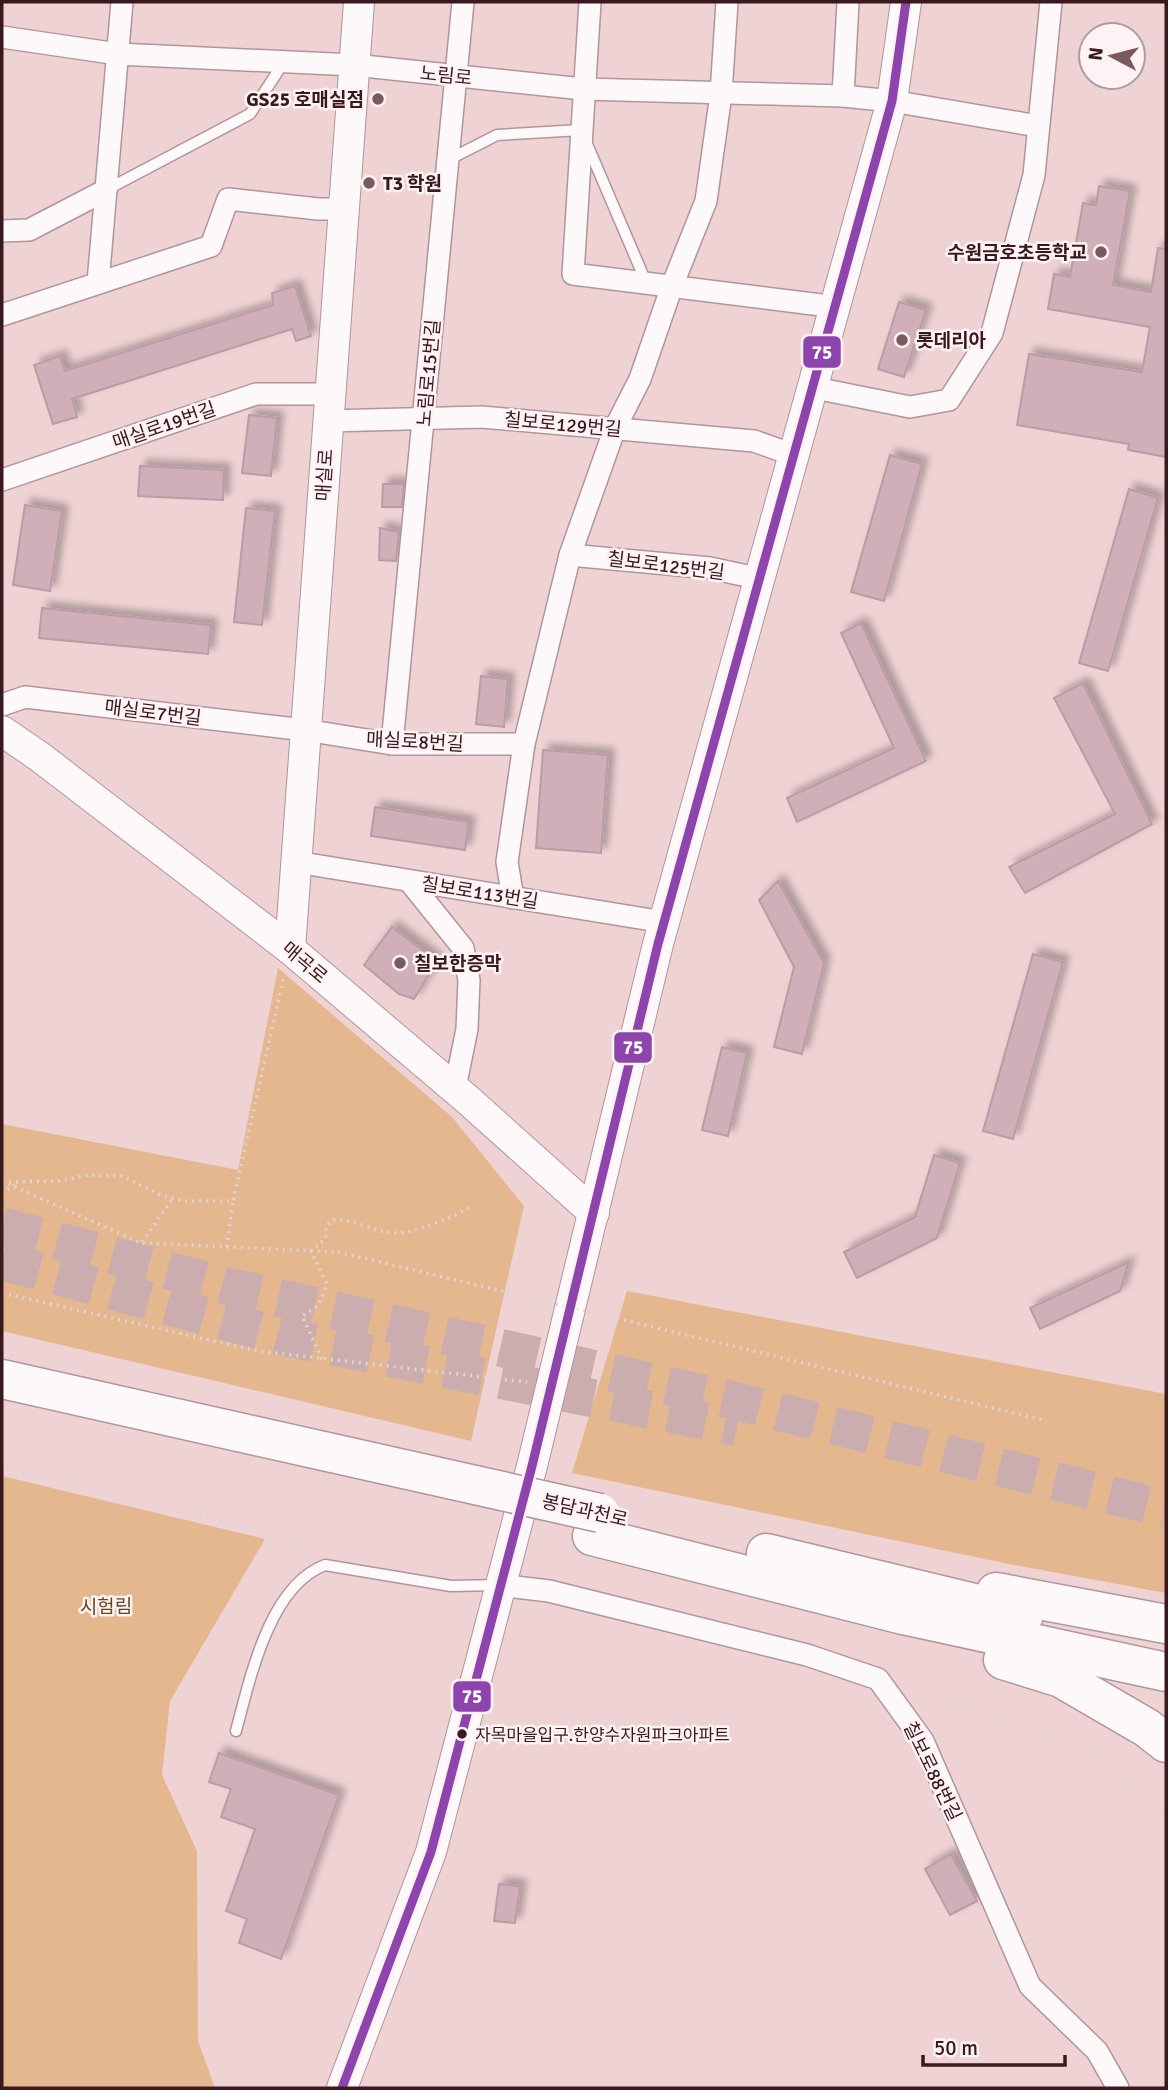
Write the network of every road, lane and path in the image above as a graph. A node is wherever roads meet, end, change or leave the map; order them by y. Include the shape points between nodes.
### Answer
1 (122, 2) edge
2 (359, 2) edge
3 (463, 2) edge
4 (590, 2) edge
5 (727, 2) edge
6 (848, 2) edge
7 (906, 2) edge
8 (1051, 2) edge
9 (2, 37) edge
10 (118, 54) junction
11 (284, 62) junction
12 (354, 65) junction
13 (456, 76) junction
14 (583, 89) junction
15 (722, 94) junction
16 (843, 96) junction
17 (892, 101) junction
18 (1038, 126) junction
19 (581, 130) junction
20 (448, 160) junction
21 (106, 190) junction
22 (343, 209) junction
23 (2, 231) edge
24 (98, 283) junction
25 (646, 283) junction
26 (671, 286) junction
27 (837, 307) junction
28 (2, 315) edge
29 (815, 388) junction
30 (329, 408) junction
31 (423, 418) junction
32 (615, 428) junction
33 (796, 456) junction
34 (2, 480) edge
35 (570, 555) junction
36 (761, 579) junction
37 (2, 705) edge
38 (305, 730) junction
39 (2, 731) edge
40 (392, 744) junction
41 (524, 744) junction
42 (296, 862) junction
43 (409, 881) junction
44 (513, 898) junction
45 (664, 922) junction
46 (290, 949) junction
47 (455, 1088) junction
48 (2, 1180) edge
49 (12, 1183) junction
50 (2, 1194) edge
51 (173, 1198) junction
52 (233, 1201) junction
53 (473, 1206) dead end
54 (594, 1213) junction
55 (141, 1243) junction
56 (227, 1247) junction
57 (311, 1251) junction
58 (2, 1293) edge
59 (322, 1359) junction
60 (2, 1379) edge
61 (552, 1385) junction
62 (2, 1405) edge
63 (1043, 1420) dead end
64 (2, 1468) edge
65 (471, 1497) junction
66 (319, 1567) junction
67 (499, 1585) junction
68 (907, 1601) junction
69 (1166, 1624) edge
70 (1166, 1648) edge
71 (1166, 1672) edge
72 (904, 1712) junction
73 (236, 1731) dead end
74 (1166, 1743) edge
75 (1166, 1816) edge
76 (342, 2088) edge
77 (1118, 2088) edge

1 - 10 street
2 - 12 main road, 매실로
3 - 13 street, 노림로15번길
4 - 14 street
5 - 15 street
6 - 16 street
7 - 17 main road
8 - 18 street
9 - 10 street, 노림로
10 - 11 street, 노림로
10 - 21 street
11 - 12 street, 노림로
11 - 21 lane via 250,114
12 - 13 street, 노림로
12 - 22 main road, 매실로
13 - 14 street, 노림로
13 - 20 street, 노림로15번길
14 - 15 street, 노림로
14 - 19 street
15 - 16 street, 노림로
15 - 26 street via 706,201
16 - 17 street, 노림로
17 - 18 street, 노림로
17 - 27 main road
18 - 29 street via 1034,175 992,333 949,400 910,407
19 - 20 lane via 497,135
19 - 25 lane
19 - 25 street via 573,274
20 - 31 street, 노림로15번길
21 - 23 street via 29,230
21 - 24 street
22 - 24 street via 228,199 211,246
22 - 30 main road, 매실로
24 - 28 street
25 - 26 street
26 - 27 street
26 - 32 street via 640,379
27 - 29 main road
29 - 33 main road
30 - 31 street, 칠보로129번길
30 - 34 street, 매실로19번길 via 256,394
30 - 38 main road, 매실로
31 - 32 street, 칠보로129번길 via 482,417
31 - 40 street, 노림로15번길
32 - 33 street, 칠보로129번길 via 754,441
32 - 35 street
33 - 36 main road
35 - 36 street, 칠보로125번길 via 710,568
35 - 41 street
36 - 45 main road
37 - 38 street, 매실로7번길 via 25,697
38 - 40 street, 매실로8번길
38 - 42 main road, 매실로
39 - 46 main road, 매곡로
40 - 41 street, 매실로8번길
41 - 44 street via 507,862
42 - 43 street, 칠보로113번길
42 - 46 main road, 매실로
43 - 44 street, 칠보로113번길
43 - 47 street via 463,948 469,980 467,1029
44 - 45 street, 칠보로113번길
45 - 54 main road
46 - 47 main road, 매곡로
46 - 52 path
47 - 54 main road, 매곡로
48 - 49 path
49 - 50 path
49 - 51 path via 122,1176
49 - 55 path
51 - 52 path
51 - 55 path
52 - 56 path
53 - 57 path via 398,1234 345,1219 332,1220 326,1238
54 - 61 main road
55 - 56 path
56 - 57 path
57 - 59 path via 327,1284 318,1306 302,1315
57 - 63 path, bridge via 338,1252
58 - 59 path via 258,1351
59 - 61 path
60 - 65 highway, 봉담과천로
61 - 67 main road
62 - 65 highway, 봉담과천로
64 - 66 path via 303,1541
65 - 68 highway, 봉담과천로
66 - 67 lane via 349,1567 452,1586
66 - 73 lane via 298,1581 261,1640
67 - 72 street, 칠보로88번길 via 549,1591 807,1655 878,1679
67 - 76 main road via 431,1852
68 - 69 highway via 1000,1592
68 - 70 highway, 봉담과천로
68 - 71 highway, 봉담과천로
68 - 74 highway via 962,1647 1061,1678
72 - 75 path via 935,1699 1072,1737 1111,1760
72 - 77 street, 칠보로88번길 via 923,1741 1030,1986 1097,2051

